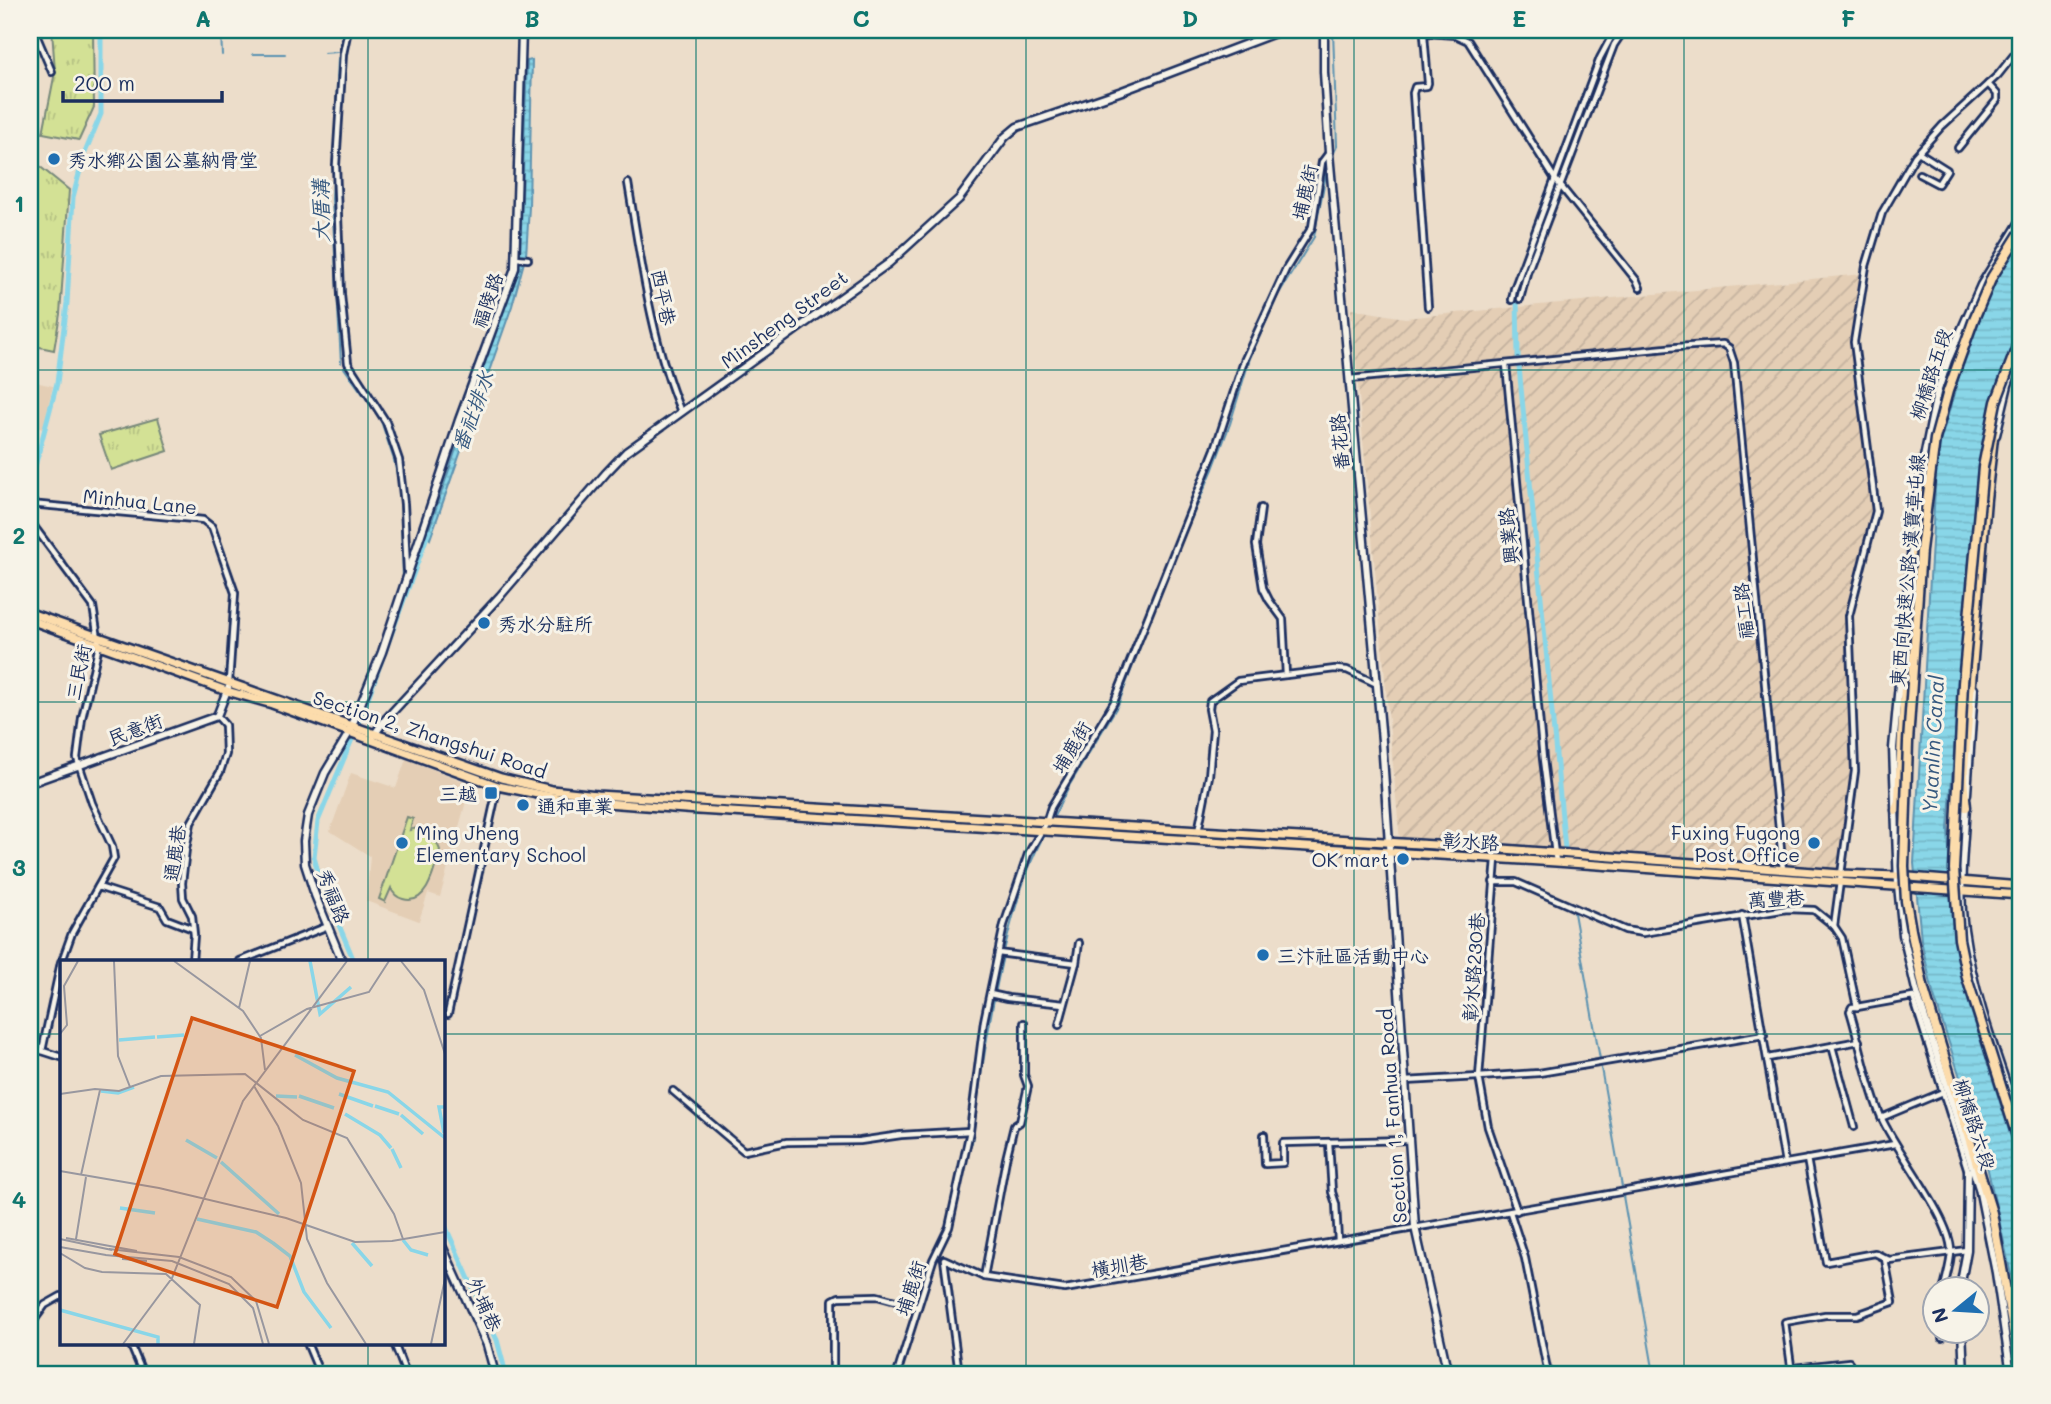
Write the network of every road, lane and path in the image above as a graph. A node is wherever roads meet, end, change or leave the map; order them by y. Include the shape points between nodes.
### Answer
1 (34, 30) edge
2 (348, 30) edge
3 (522, 30) edge
4 (1283, 30) edge
5 (1324, 30) edge
6 (1615, 30) edge
7 (1624, 30) edge
8 (2021, 46) edge
9 (52, 72) dead end
10 (1988, 84) junction
11 (1958, 148) dead end
12 (1329, 153) junction
13 (1920, 153) junction
14 (1919, 174) dead end
15 (1555, 179) junction
16 (628, 184) dead end
17 (1560, 185) junction
18 (2021, 220) edge
19 (2021, 230) edge
20 (516, 258) junction
21 (528, 259) dead end
22 (1640, 288) dead end
23 (1520, 299) dead end
24 (1512, 300) dead end
25 (1428, 307) dead end
26 (2021, 336) edge
27 (2021, 350) edge
28 (1506, 364) junction
29 (1350, 379) junction
30 (2001, 384) junction
31 (681, 413) junction
32 (1931, 469) junction
33 (30, 504) edge
34 (1261, 508) dead end
35 (30, 521) edge
36 (408, 577) junction
37 (30, 613) edge
38 (30, 620) edge
39 (99, 640) junction
40 (1286, 675) junction
41 (1377, 684) junction
42 (228, 687) junction
43 (217, 716) junction
44 (351, 729) junction
45 (374, 736) junction
46 (80, 766) junction
47 (500, 782) junction
48 (30, 783) edge
49 (1966, 807) junction
50 (1896, 810) junction
51 (1043, 827) junction
52 (1198, 832) junction
53 (1389, 843) junction
54 (1391, 852) junction
55 (1555, 853) junction
56 (1496, 859) junction
57 (1556, 862) junction
58 (1783, 874) junction
59 (1898, 876) junction
60 (1841, 878) junction
61 (1493, 882) junction
62 (1898, 886) junction
63 (1952, 886) junction
64 (1962, 886) junction
65 (2021, 886) edge
66 (98, 887) junction
67 (2021, 895) edge
68 (1742, 915) junction
69 (329, 926) junction
70 (1834, 926) junction
71 (194, 929) junction
72 (1079, 943) dead end
73 (998, 953) junction
74 (62, 960) edge
75 (192, 960) edge
76 (244, 960) edge
77 (342, 960) edge
78 (1076, 963) junction
79 (60, 967) edge
80 (990, 994) junction
81 (1064, 1004) junction
82 (1857, 1007) junction
83 (448, 1014) dead end
84 (1024, 1023) dead end
85 (1059, 1024) dead end
86 (1764, 1035) junction
87 (1859, 1041) junction
88 (1832, 1046) junction
89 (30, 1047) edge
90 (42, 1051) junction
91 (60, 1057) edge
92 (1768, 1058) junction
93 (1479, 1077) junction
94 (1405, 1081) junction
95 (673, 1091) dead end
96 (1943, 1092) junction
97 (1881, 1118) junction
98 (2021, 1126) edge
99 (1854, 1128) dead end
100 (970, 1131) junction
101 (1264, 1135) dead end
102 (1410, 1140) junction
103 (1329, 1143) junction
104 (1895, 1144) junction
105 (2021, 1149) edge
106 (1808, 1159) junction
107 (1785, 1163) junction
108 (1968, 1171) joint
109 (1517, 1211) junction
110 (1510, 1212) junction
111 (1415, 1227) junction
112 (1338, 1241) junction
113 (444, 1250) edge
114 (1967, 1250) junction
115 (1951, 1251) junction
116 (1885, 1259) junction
117 (1947, 1274) edge
118 (1963, 1274) edge
119 (984, 1277) junction
120 (60, 1297) edge
121 (918, 1307) junction
122 (30, 1326) edge
123 (130, 1344) edge
124 (307, 1344) edge
125 (394, 1344) edge
126 (1963, 1344) edge
127 (143, 1374) edge
128 (320, 1374) edge
129 (406, 1374) edge
130 (495, 1374) edge
131 (832, 1374) edge
132 (897, 1374) edge
133 (959, 1374) edge
134 (1448, 1374) edge
135 (1548, 1374) edge
136 (1851, 1374) edge
137 (1964, 1374) edge
138 (2011, 1374) edge
139 (2021, 1374) edge

1 - 9 street
2 - 36 street via 336,164 348,363 386,422 399,460
3 - 20 main road, 福陵路
4 - 31 main road, Minsheng Street via 1017,127 959,199 889,263
5 - 12 main road, 番花路
6 - 15 street
7 - 17 street via 1614,45
8 - 10 street
10 - 11 street via 1997,100
10 - 13 street
12 - 29 main road, 番花路
12 - 51 street, 埔鹿街 via 1322,162 1311,227 1247,352 1215,449 1114,702
13 - 14 street via 1947,170 1938,184
13 - 60 street via 1882,213 1866,266 1854,334 1876,511 1849,616 1855,771
15 - 17 street
15 - 24 street
15 - 25 street via 1468,41 1424,35 1428,83 1413,93
16 - 31 street, 西平巷 via 658,341
17 - 22 street
17 - 23 street
18 - 50 main road, 柳橋路五段 via 1981,285 1952,348 1923,455 1912,528 1893,748
19 - 32 highway, 東西向快速公路 漢寶草屯線, bridge via 1992,277 1959,357
20 - 21 street
20 - 36 main road, 福陵路
26 - 30 highway, bridge
27 - 49 main road via 2000,413 1990,477
28 - 29 street
28 - 55 street, 興業路
28 - 58 street, 福工路 via 1723,344 1729,348
29 - 41 main road, 番花路
30 - 49 highway, bridge via 1986,499 1965,749
30 - 105 highway, bridge via 1978,504 1954,869 1967,978
31 - 45 main road, Minsheng Street via 626,452 606,473
32 - 50 highway, bridge via 1921,510
32 - 139 highway, 東西向快速公路 漢寶草屯線, bridge via 1921,550 1905,809 1906,901 1924,990 1985,1183
33 - 42 street, Minhua Lane via 203,520 212,527 235,593
34 - 40 street via 1256,545 1263,588 1283,619
35 - 39 street, 三民街 via 93,606
36 - 44 main road, 福陵路
37 - 39 main road, Section 2, Zhangshui Road
38 - 39 main road, Section 2, Zhangshui Road
39 - 42 main road, Section 2, Zhangshui Road
39 - 46 street, 三民街 via 78,741
40 - 41 street via 1347,670
40 - 52 street via 1238,681 1210,701 1209,776
41 - 53 main road, 番花路
42 - 43 main road
42 - 44 main road, Section 2, Zhangshui Road
43 - 46 main road, 民意街
43 - 71 street, 通鹿巷 via 225,725 226,754 191,823 182,883
44 - 45 main road, Section 2, Zhangshui Road
44 - 69 main road, 秀福路 via 325,773 308,815 304,841 305,864
45 - 47 main road, Section 2, Zhangshui Road
46 - 48 main road, 民意街
46 - 66 street, 三民街 via 114,858
47 - 51 main road, Section 2, Zhangshui Road via 698,806
47 - 83 street
49 - 64 main road
50 - 59 main road, 柳橋路五段
51 - 52 main road, 彰水路
51 - 54 main road, 彰水路
51 - 73 street, 埔鹿街 via 1016,886
52 - 53 main road, 彰水路
53 - 54 main road, 番花路
53 - 55 main road, 彰水路
54 - 56 main road, 彰水路
54 - 94 main road, Section 1, Fanhua Road
55 - 57 street, 興業路
55 - 58 main road, 彰水路
56 - 57 main road, 彰水路
56 - 61 street, 彰水路230巷
57 - 58 main road, 彰水路
58 - 60 main road, 彰水路
59 - 60 main road, 彰水路
59 - 62 main road, 柳橋路五段
59 - 63 main road, 彰水路
60 - 62 main road, 彰水路
60 - 70 street
61 - 68 street, 萬豐巷 via 1516,882 1626,930 1643,933
61 - 93 street, 彰水路230巷
62 - 63 main road, 彰水路
62 - 138 main road, 柳橋路六段 via 1916,990 1979,1188
63 - 64 main road
64 - 65 main road
64 - 67 main road
64 - 98 main road via 1964,929 1987,1027
66 - 71 street via 160,907 167,919
66 - 74 street, 三民街
68 - 70 street, 萬豐巷 via 1799,908 1814,910
68 - 86 street
69 - 76 street
69 - 77 main road, 秀福路
70 - 82 street via 1846,948
71 - 75 street, 通鹿巷
72 - 78 street
73 - 78 street
73 - 80 street, 埔鹿街
78 - 81 street
79 - 90 street, 三民街
80 - 81 street
80 - 100 street, 埔鹿街
81 - 85 street
82 - 87 street via 1850,1011
82 - 96 street via 1913,997
84 - 119 street via 1028,1086 1006,1159
86 - 92 street
86 - 93 street via 1539,1073
87 - 88 street
87 - 97 street
88 - 92 street
88 - 99 street
89 - 90 street
90 - 91 street
92 - 107 street
93 - 94 street
93 - 109 street via 1488,1127
94 - 102 main road, Section 1, Fanhua Road
95 - 100 street via 744,1151 787,1142
96 - 97 street
96 - 108 street
97 - 104 street
100 - 121 street, 埔鹿街 via 949,1227
101 - 103 street via 1265,1164 1283,1163 1283,1143
102 - 103 street
102 - 111 main road, Section 1, Fanhua Road
103 - 112 street
104 - 106 street
104 - 115 street via 1940,1217
106 - 107 street
106 - 116 street via 1826,1262 1875,1253
107 - 109 street
108 - 114 main road
109 - 110 street
110 - 111 street, 橫圳巷
110 - 135 street via 1525,1258
111 - 112 street, 橫圳巷
111 - 134 main road, Section 1, Fanhua Road
112 - 119 street, 橫圳巷 via 1065,1289
113 - 130 main road, 外埔巷 via 487,1345
114 - 115 street
114 - 118 main road
115 - 116 street
115 - 117 street
116 - 136 street via 1893,1302 1857,1315 1785,1322 1791,1366 1849,1362
119 - 133 street, 橫圳巷 via 944,1259
120 - 122 street via 45,1305
121 - 131 street via 877,1296 833,1300
121 - 132 street, 埔鹿街
123 - 127 street
124 - 128 street
125 - 129 street
126 - 137 main road

